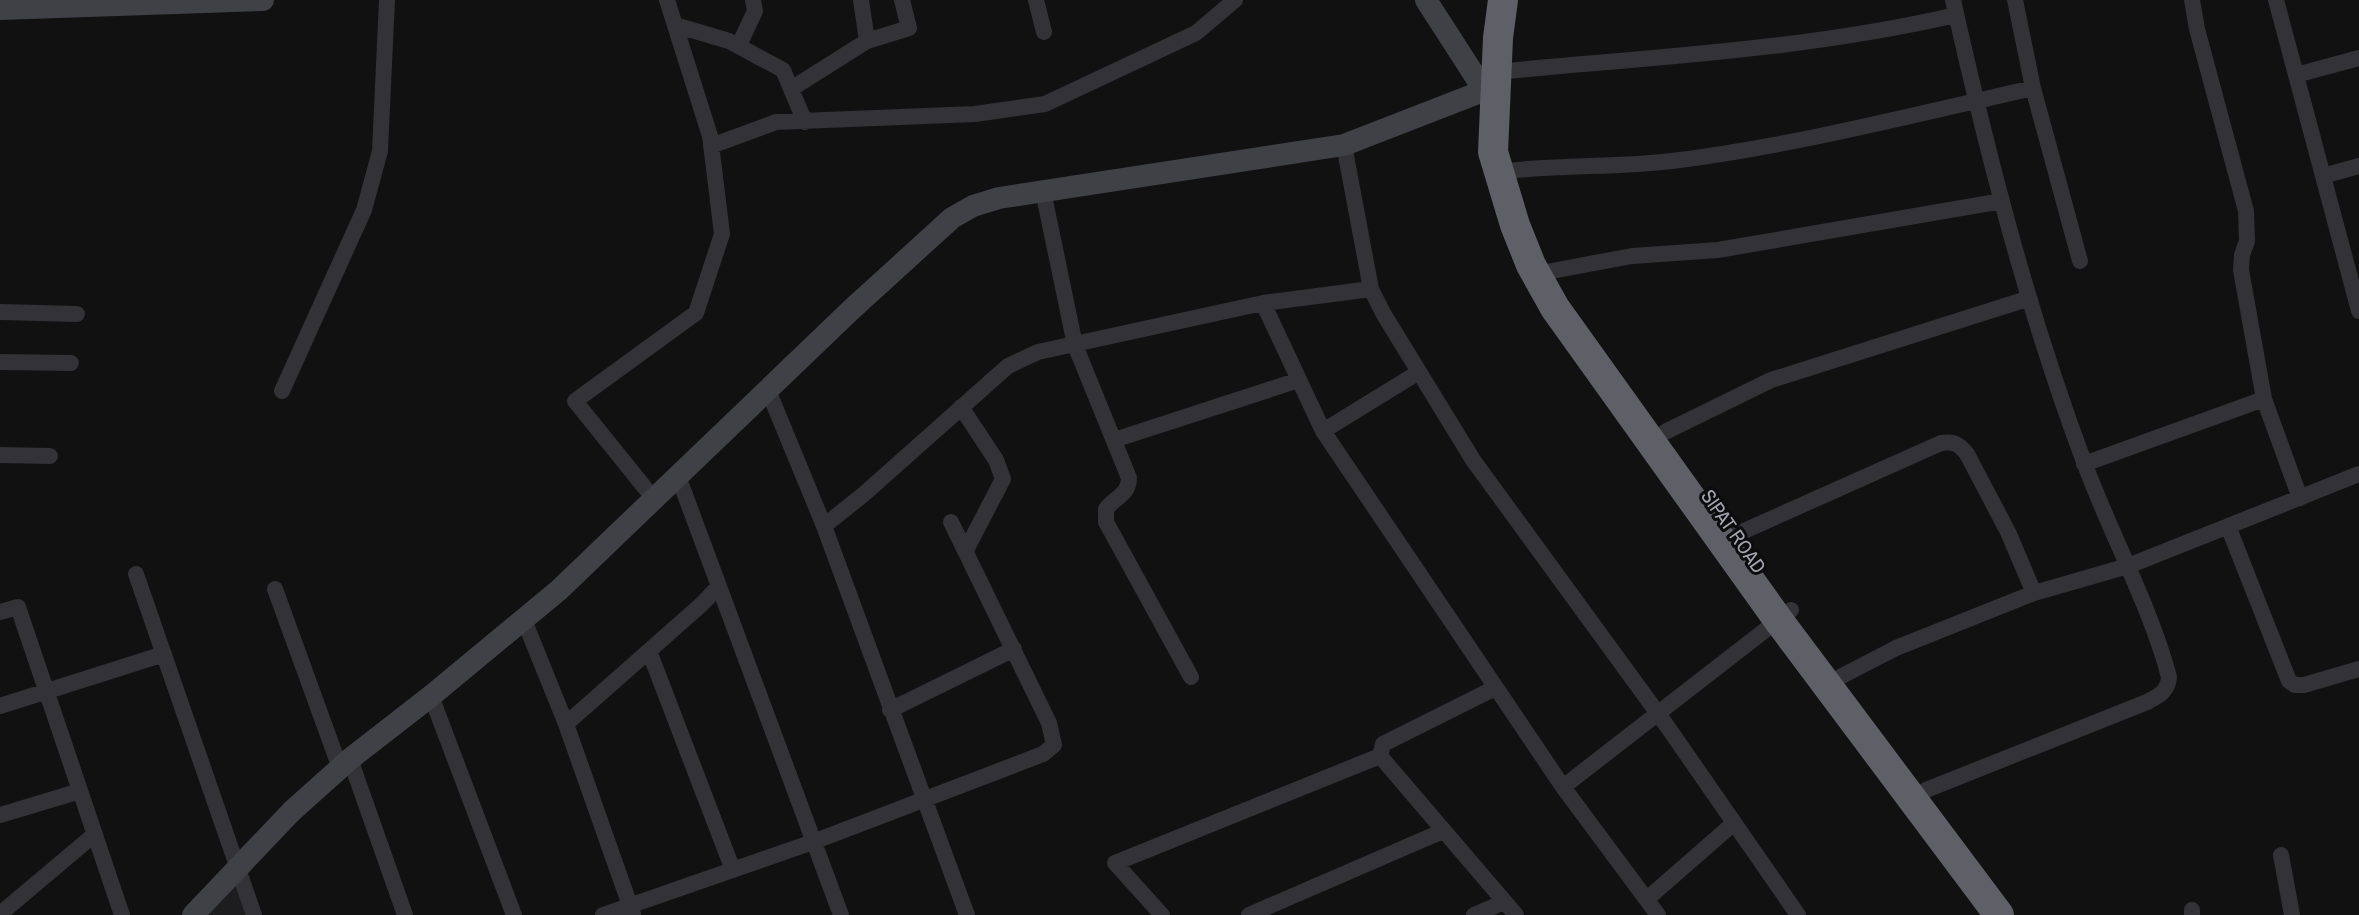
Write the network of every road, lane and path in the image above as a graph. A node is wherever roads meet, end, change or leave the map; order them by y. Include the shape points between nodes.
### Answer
1 (263, 0) edge
2 (387, 0) edge
3 (667, 0) edge
4 (753, 0) edge
5 (861, 0) edge
6 (902, 0) edge
7 (1036, 0) edge
8 (1235, 0) edge
9 (1426, 0) edge
10 (1503, 0) edge
11 (2015, 0) edge
12 (2192, 0) edge
13 (2276, 0) edge
14 (1955, 8) edge
15 (0, 9) edge
16 (675, 25) junction
17 (1044, 32) dead end
18 (867, 41) junction
19 (739, 45) junction
20 (2359, 58) edge
21 (2296, 75) junction
22 (1492, 83) junction
23 (2033, 88) junction
24 (791, 89) junction
25 (1975, 101) junction
26 (805, 122) junction
27 (1344, 145) junction
28 (711, 146) junction
29 (2359, 166) edge
30 (1507, 171) junction
31 (2323, 176) junction
32 (1043, 191) junction
33 (2002, 201) junction
34 (2080, 261) dead end
35 (1544, 272) junction
36 (2355, 281) edge
37 (1371, 289) junction
38 (2027, 299) junction
39 (1263, 303) junction
40 (2359, 311) edge
41 (0, 312) edge
42 (77, 314) dead end
43 (1075, 345) junction
44 (0, 362) edge
45 (71, 363) dead end
46 (1419, 372) junction
47 (1299, 380) junction
48 (768, 390) junction
49 (282, 391) dead end
50 (2264, 399) junction
51 (962, 407) junction
52 (1323, 431) junction
53 (1665, 432) junction
54 (1114, 440) junction
55 (0, 455) edge
56 (50, 456) dead end
57 (2084, 464) junction
58 (2359, 474) edge
59 (678, 476) junction
60 (2300, 498) junction
61 (654, 499) junction
62 (951, 522) dead end
63 (824, 526) junction
64 (2228, 526) junction
65 (1735, 535) junction
66 (966, 550) junction
67 (2128, 566) junction
68 (136, 574) dead end
69 (719, 586) junction
70 (275, 589) dead end
71 (2034, 593) junction
72 (0, 612) edge
73 (1785, 615) junction
74 (524, 620) junction
75 (1014, 649) junction
76 (650, 651) junction
77 (164, 654) junction
78 (2359, 669) edge
79 (1191, 677) dead end
80 (1840, 677) junction
81 (1496, 688) junction
82 (49, 692) junction
83 (431, 696) junction
84 (0, 706) edge
85 (890, 710) junction
86 (1658, 713) junction
87 (566, 724) junction
88 (1380, 756) junction
89 (345, 763) junction
90 (1563, 787) junction
91 (1926, 790) junction
92 (80, 791) junction
93 (923, 800) junction
94 (0, 815) edge
95 (1734, 823) junction
96 (1443, 831) junction
97 (95, 834) junction
98 (813, 842) junction
99 (2281, 855) dead end
100 (237, 869) junction
101 (733, 870) junction
102 (1647, 899) junction
103 (1504, 902) junction
104 (631, 910) edge
105 (0, 914) edge
106 (122, 915) edge
107 (192, 915) edge
108 (254, 915) edge
109 (405, 915) edge
110 (514, 915) edge
111 (603, 915) edge
112 (841, 915) edge
113 (967, 915) edge
114 (1162, 915) edge
115 (1249, 915) edge
116 (1474, 915) edge
117 (1516, 915) edge
118 (1658, 915) edge
119 (1798, 915) edge
120 (1999, 915) edge
121 (2017, 915) edge
122 (2292, 915) edge

1 - 15 street
2 - 49 street via 380,151 364,210
3 - 16 street
4 - 19 street via 755,12
5 - 18 street
6 - 18 street via 909,28
7 - 17 street
8 - 26 street via 1196,33 1045,104 975,114
9 - 22 street
10 - 22 highway, SIPAT ROAD
11 - 23 street
12 - 50 street via 2246,211 2247,241 2241,270
13 - 21 street
14 - 22 street via 1893,30
14 - 25 street
16 - 19 street
16 - 28 street
18 - 24 street
19 - 24 street via 783,70
20 - 21 street
21 - 31 street
22 - 27 street
22 - 30 highway, SIPAT ROAD
23 - 25 street
23 - 34 street
24 - 26 street
25 - 30 street via 1824,135 1670,161
25 - 33 street
26 - 28 street via 777,122
27 - 32 street
27 - 37 street
28 - 61 street via 722,234 696,313 575,401
29 - 31 street
30 - 35 highway, SIPAT ROAD
31 - 36 street
32 - 43 street
32 - 48 street via 999,198 952,218
33 - 35 street via 1718,250 1632,256
33 - 38 street
35 - 53 highway, SIPAT ROAD
35 - 73 highway, SIPAT ROAD via 1555,308
36 - 40 street
37 - 39 street
37 - 46 street
38 - 53 street via 1771,380
38 - 57 street
39 - 43 street
39 - 47 street
41 - 42 street
43 - 51 street via 1038,352 1008,366
43 - 54 street
44 - 45 street
46 - 52 street
46 - 86 street via 1473,460
47 - 52 street
47 - 54 street
48 - 59 street
48 - 63 street
50 - 57 street
50 - 60 street
51 - 63 street
51 - 66 street via 996,460 1003,479
52 - 81 street
53 - 65 highway, SIPAT ROAD
54 - 79 street via 1129,486 1106,509 1106,522
55 - 56 street
57 - 67 street
58 - 60 street
59 - 61 street
59 - 69 street
60 - 64 street
61 - 74 street
62 - 66 street
63 - 85 street
64 - 67 street
64 - 78 street via 2289,681 2304,685
65 - 71 street via 1828,491 1951,442 1967,454 2008,532
65 - 73 highway, SIPAT ROAD
66 - 75 street
67 - 71 street
67 - 91 street via 2167,669 2168,686 2162,693
68 - 77 street
69 - 76 street
69 - 98 street
70 - 89 street
71 - 80 street via 1896,648
72 - 82 street via 18,607
73 - 80 highway, SIPAT ROAD
73 - 86 street
73 - 120 highway, SIPAT ROAD
74 - 83 street
74 - 87 street
75 - 85 street
75 - 93 street via 1049,723 1054,745 1043,754
76 - 87 street
76 - 101 street
77 - 82 street
77 - 100 street
80 - 91 highway, SIPAT ROAD
81 - 88 street via 1383,744
81 - 90 street
82 - 84 street
82 - 92 street
83 - 89 street
83 - 110 street
85 - 93 street
86 - 90 street
86 - 95 street
87 - 104 street
88 - 96 street
88 - 114 street via 1115,863
89 - 100 street
89 - 109 street
90 - 102 street
91 - 121 highway, SIPAT ROAD
92 - 94 street
92 - 97 street
93 - 98 street
93 - 113 street
95 - 102 street
95 - 119 street
96 - 103 street
96 - 115 street
97 - 105 street
97 - 106 street
98 - 101 street
98 - 112 street
99 - 122 street
100 - 107 street
100 - 108 street
101 - 104 street
102 - 118 street
103 - 116 street
103 - 117 street
104 - 111 street

